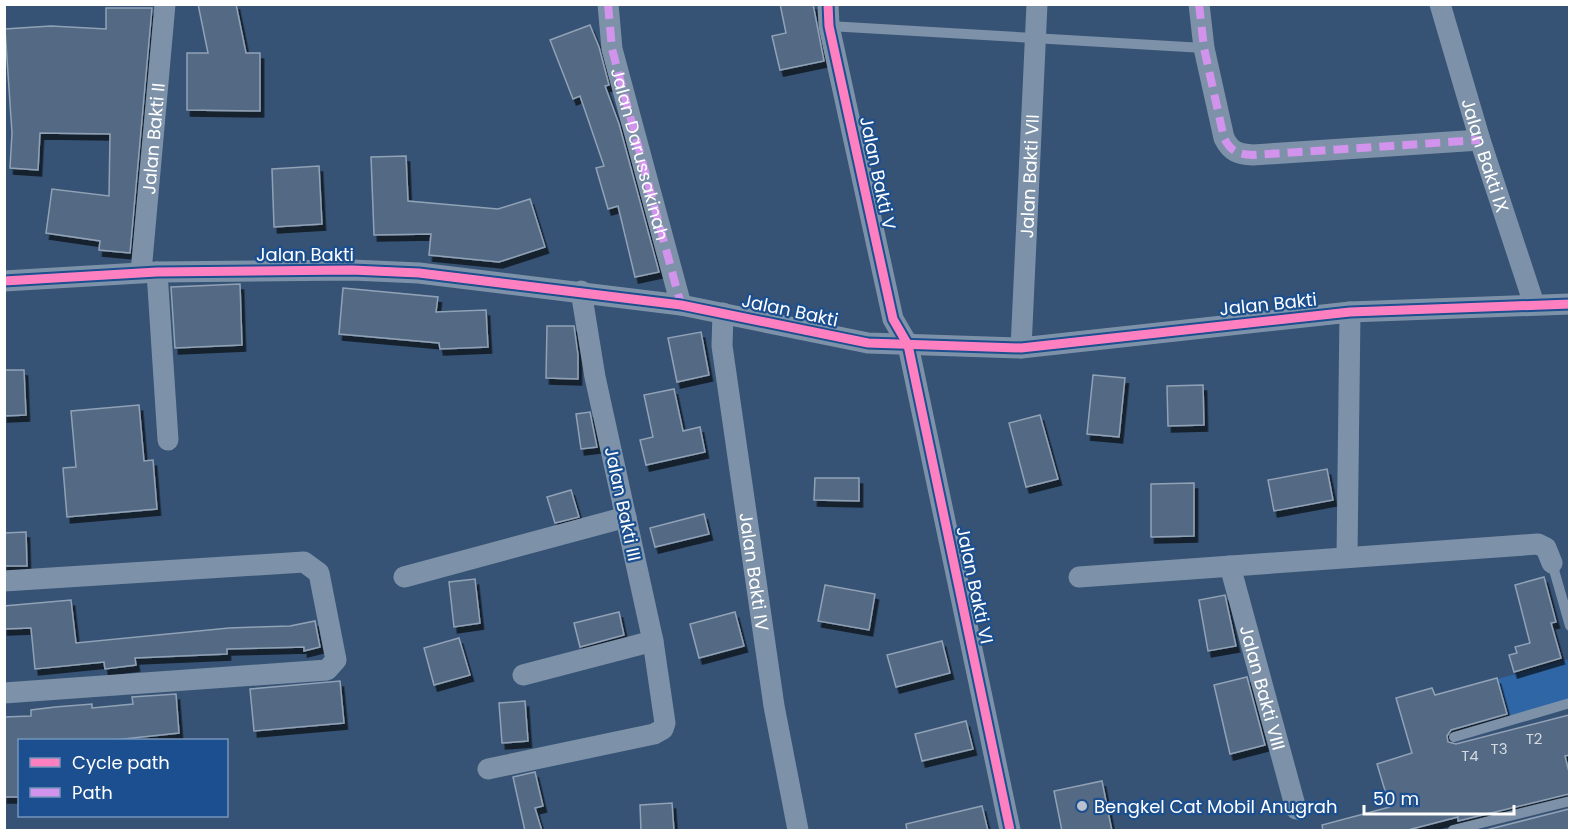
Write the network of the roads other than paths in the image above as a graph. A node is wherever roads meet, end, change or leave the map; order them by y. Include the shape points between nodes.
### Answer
1 (165, 4) edge
2 (608, 4) edge
3 (828, 4) edge
4 (1037, 4) edge
5 (1199, 4) edge
6 (1440, 4) edge
7 (829, 27) junction
8 (1035, 38) junction
9 (1204, 48) junction
10 (1480, 140) junction
11 (149, 272) junction
12 (4, 280) edge
13 (581, 291) junction
14 (1534, 304) junction
15 (1569, 304) edge
16 (681, 305) junction
17 (1350, 312) junction
18 (723, 313) junction
19 (908, 345) junction
20 (1021, 348) junction
21 (168, 440) dead end
22 (626, 517) junction
23 (1347, 557) junction
24 (1552, 563) joint
25 (1230, 566) junction
26 (404, 577) dead end
27 (1079, 577) dead end
28 (4, 581) edge
29 (1569, 626) edge
30 (653, 641) junction
31 (523, 675) dead end
32 (4, 693) edge
33 (1569, 704) edge
34 (1454, 737) dead end
35 (488, 769) dead end
36 (1569, 801) edge
37 (1296, 809) dead end
38 (798, 831) edge
39 (1010, 831) edge
40 (1454, 831) edge

1 - 11 street, Jalan Bakti II
2 - 16 street, Jalan Darussakinah via 612,49
3 - 7 street, Jalan Bakti V
4 - 8 street, Jalan Bakti VII
5 - 9 street
6 - 10 street, Jalan Bakti IX
7 - 8 lane
7 - 19 street, Jalan Bakti V via 893,319
8 - 9 lane
8 - 20 street, Jalan Bakti VII
9 - 10 street via 1224,138 1237,153
10 - 14 street, Jalan Bakti IX
11 - 12 street, Jalan Bakti
11 - 13 street, Jalan Bakti via 352,270 419,273
11 - 21 street, Jalan Bakti II
13 - 16 street, Jalan Bakti
13 - 22 street, Jalan Bakti III via 595,377
14 - 15 street, Jalan Bakti
14 - 17 street, Jalan Bakti
16 - 18 street, Jalan Bakti
17 - 20 street, Jalan Bakti
17 - 23 street
18 - 19 street, Jalan Bakti via 868,343
18 - 38 street, Jalan Bakti IV via 723,358 774,706
19 - 20 street, Jalan Bakti
19 - 39 street, Jalan Bakti VI
22 - 26 street
22 - 30 street, Jalan Bakti III
23 - 24 street via 1538,544 1546,548
23 - 25 street
24 - 29 lane
25 - 27 street
25 - 37 street, Jalan Bakti VIII
28 - 32 street via 304,562 320,573 336,660 327,670
30 - 31 street
30 - 35 street, Jalan Bakti III via 666,717 663,729
33 - 34 lane
36 - 40 lane

